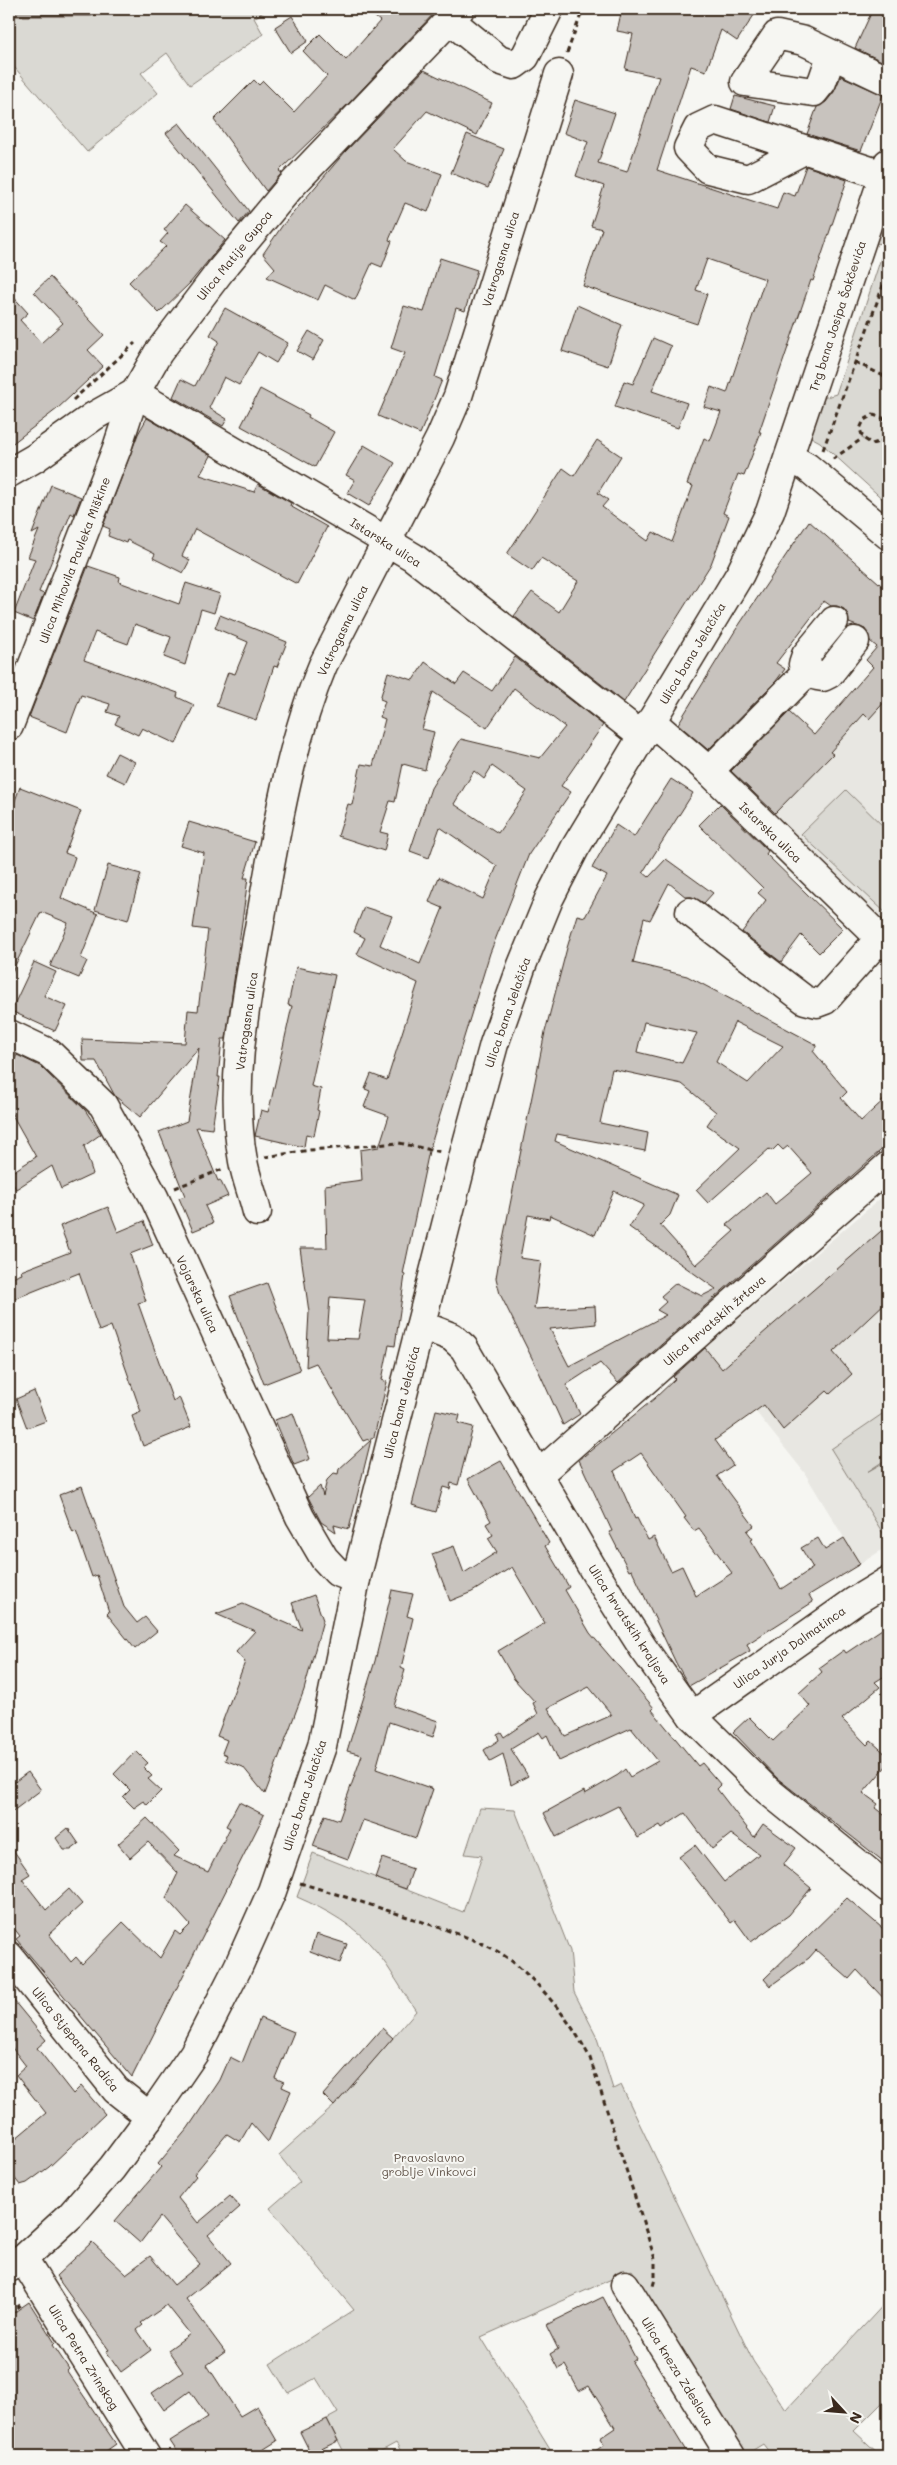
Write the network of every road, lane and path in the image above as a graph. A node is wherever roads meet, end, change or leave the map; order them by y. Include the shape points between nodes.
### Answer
1 (549, 9) edge
2 (583, 9) edge
3 (455, 14) edge
4 (571, 43) dead end
5 (831, 56) dead end
6 (560, 74) dead end
7 (888, 81) edge
8 (804, 150) dead end
9 (886, 169) edge
10 (888, 272) edge
11 (855, 362) junction
12 (888, 378) edge
13 (135, 392) junction
14 (887, 421) edge
15 (888, 429) edge
16 (888, 432) edge
17 (863, 438) junction
18 (789, 457) junction
19 (9, 473) edge
20 (815, 473) junction
21 (770, 512) joint
22 (888, 535) edge
23 (386, 541) junction
24 (834, 621) dead end
25 (855, 641) dead end
26 (808, 670) junction
27 (9, 726) edge
28 (646, 729) junction
29 (709, 771) junction
30 (690, 912) dead end
31 (884, 942) edge
32 (9, 1034) edge
33 (463, 1158) junction
34 (243, 1161) junction
35 (888, 1166) edge
36 (154, 1197) junction
37 (258, 1212) dead end
38 (421, 1325) junction
39 (539, 1474) junction
40 (356, 1579) junction
41 (888, 1581) edge
42 (692, 1716) junction
43 (278, 1876) junction
44 (888, 1888) edge
45 (9, 1956) edge
46 (150, 2117) junction
47 (16, 2263) edge
48 (624, 2286) dead end
49 (642, 2313) junction
50 (142, 2455) edge
51 (731, 2456) edge

1 - 3 street via 525,57 514,66 499,60
2 - 4 path
3 - 13 street, Ulica Matije Gupca via 291,186 158,353
5 - 7 street
6 - 23 street, Vatrogasna ulica via 458,396 440,438
8 - 9 street
9 - 18 street, Trg bana Josipa Šokčevića
10 - 11 path
11 - 12 path
11 - 20 path
13 - 19 street, Ulica Matije Gupca
13 - 23 street, Istarska ulica
13 - 27 street, Ulica Mihovila Pavleka Miškine via 117,448
14 - 15 path
14 - 17 path via 878,416 868,417 860,429
16 - 17 path via 878,444
17 - 20 path
18 - 20 street
18 - 21 street, Trg bana Josipa Šokčevića
20 - 22 street
21 - 28 street, Ulica bana Jelačića via 740,574
23 - 28 street, Istarska ulica via 413,557
23 - 34 street, Vatrogasna ulica via 310,695 275,833 239,1059
24 - 26 street via 806,655 803,664
25 - 26 street via 829,674 823,677
26 - 29 street
28 - 29 street, Istarska ulica
28 - 33 street, Ulica bana Jelačića via 594,814 549,899 494,1044
29 - 31 street, Istarska ulica
30 - 31 street via 805,1000 817,1003 825,1000
32 - 36 street, Vojarska ulica via 49,1053 103,1105
33 - 34 path via 399,1143 310,1150
33 - 38 street, Ulica bana Jelačića
34 - 36 path
34 - 37 street, Vatrogasna ulica
35 - 39 street, Ulica hrvatskih žrtava
36 - 40 street, Vojarska ulica via 300,1517 324,1558 337,1572
38 - 39 street, Ulica hrvatskih kraljeva via 452,1337 464,1348
38 - 40 street, Ulica bana Jelačića
39 - 42 street, Ulica hrvatskih kraljeva via 643,1648
40 - 43 street, Ulica bana Jelačića via 322,1746
41 - 42 street, Ulica Jurja Dalmatinca
42 - 44 street, Ulica hrvatskih kraljeva via 767,1790
43 - 46 street, Ulica bana Jelačića via 238,1967 194,2053
43 - 49 path via 429,1924 482,1945 513,1962 563,2014 590,2058 655,2259 655,2279
45 - 46 street, Ulica Stjepana Radića via 116,2090
46 - 47 street, Ulica bana Jelačića via 71,2215
47 - 50 street, Ulica Petra Zrinskog
48 - 49 street, Ulica kneza Zdeslava
49 - 51 street, Ulica kneza Zdeslava

